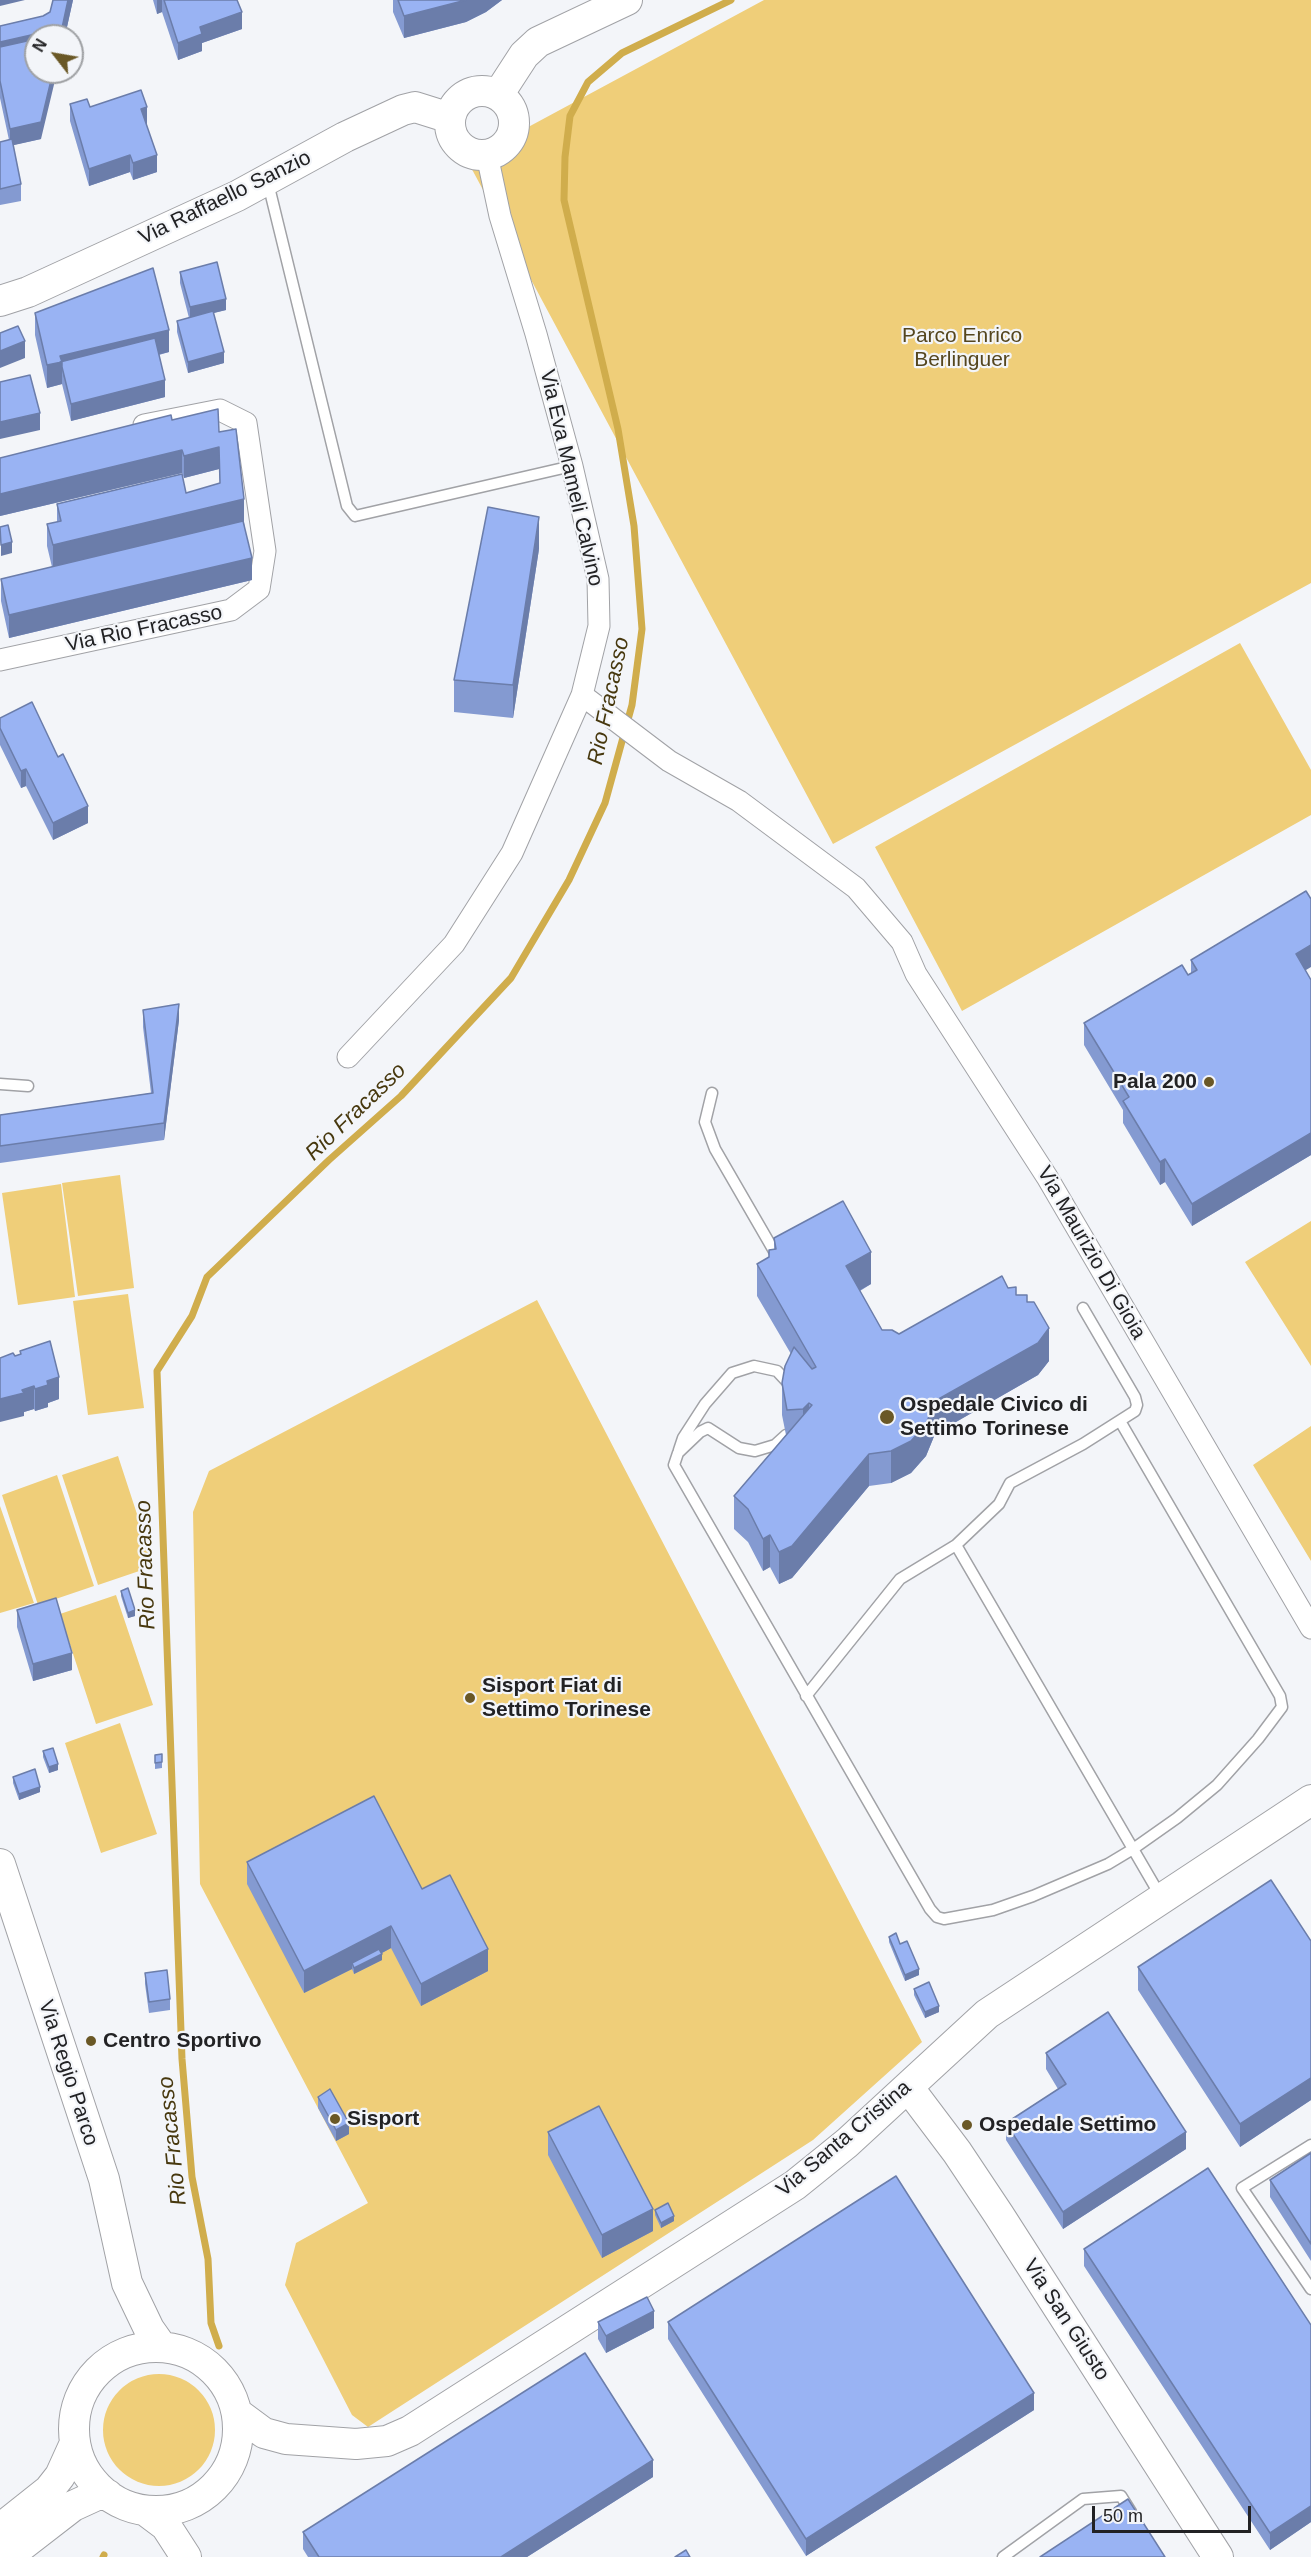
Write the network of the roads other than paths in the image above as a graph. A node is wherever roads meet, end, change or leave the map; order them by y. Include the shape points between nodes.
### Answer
1 (627, 0) edge
2 (498, 95) junction
3 (450, 118) junction
4 (487, 155) junction
5 (267, 179) junction
6 (0, 301) edge
7 (128, 429) edge
8 (572, 466) junction
9 (0, 660) edge
10 (582, 696) junction
11 (348, 1057) dead end
12 (0, 1084) edge
13 (28, 1086) dead end
14 (712, 1093) dead end
15 (774, 1251) edge
16 (1083, 1308) dead end
17 (791, 1386) edge
18 (1120, 1421) junction
19 (786, 1435) edge
20 (678, 1453) junction
21 (956, 1545) junction
22 (1311, 1628) edge
23 (806, 1696) junction
24 (1311, 1800) edge
25 (1133, 1849) junction
26 (0, 1864) edge
27 (1162, 1898) junction
28 (908, 2087) junction
29 (1311, 2145) edge
30 (127, 2283) junction
31 (1311, 2289) edge
32 (161, 2346) junction
33 (120, 2355) junction
34 (237, 2412) junction
35 (286, 2439) junction
36 (75, 2443) junction
37 (227, 2471) junction
38 (108, 2494) junction
39 (199, 2499) junction
40 (146, 2511) junction
41 (1138, 2522) edge
42 (0, 2529) edge
43 (23, 2549) edge
44 (185, 2556) edge
45 (1003, 2557) edge
46 (1218, 2557) edge

1 - 2 street via 538,42
2 - 3 street via 478,91 468,94 453,108
2 - 4 street via 512,110 514,129 504,146
3 - 4 street via 450,128 459,146 467,152
3 - 5 street, Via Raffaello Sanzio via 415,107 403,110
4 - 8 street, Via Eva Mameli Calvino via 500,216
5 - 6 street, Via Raffaello Sanzio via 28,292
5 - 8 lane via 347,506 355,516
7 - 9 street, Via Rio Fracasso via 220,410 246,423 265,551 259,589 231,610
8 - 10 street, Via Eva Mameli Calvino via 598,579 599,626
10 - 11 street, Via Eva Mameli Calvino via 512,853 467,924 454,944
10 - 22 street, Via Maurizio Di Gioia via 669,761 739,801 856,888 902,942 916,974 1047,1177
12 - 13 lane
14 - 15 lane via 705,1122 715,1149
16 - 18 lane via 1135,1397 1135,1411
17 - 20 lane via 777,1371 754,1366 732,1373 705,1404
18 - 21 lane via 1010,1484 999,1504
18 - 25 lane via 1280,1696 1282,1707 1217,1785
19 - 20 lane via 775,1445 755,1451 739,1448 708,1428
20 - 23 lane via 674,1465 677,1474
21 - 23 lane via 900,1579
21 - 25 lane
23 - 25 lane via 937,1917 957,1918 1033,1896
24 - 27 street, Via Santa Cristina
25 - 27 lane
26 - 30 street, Via Regio Parco via 104,2180
27 - 28 street, Via Santa Cristina via 987,2014
28 - 35 street, Via Santa Cristina via 795,2186 410,2431 387,2441 356,2444
28 - 46 street, Via San Giusto via 999,2215
29 - 31 lane via 1242,2188
30 - 32 street, Via Regio Parco
30 - 33 street, Via Regio Parco via 127,2329
32 - 33 street
32 - 34 street via 188,2352 211,2366 228,2387
33 - 36 street via 98,2370 83,2391 75,2416
34 - 35 street, Via Santa Cristina via 264,2433
34 - 37 street via 237,2443
35 - 37 street, Via Santa Cristina
36 - 38 street via 84,2468
36 - 42 street via 49,2490
37 - 39 street
38 - 40 street
38 - 43 street via 73,2506
39 - 40 street via 182,2507
39 - 44 street
40 - 44 street via 166,2526
41 - 45 lane via 1120,2496 1083,2499

